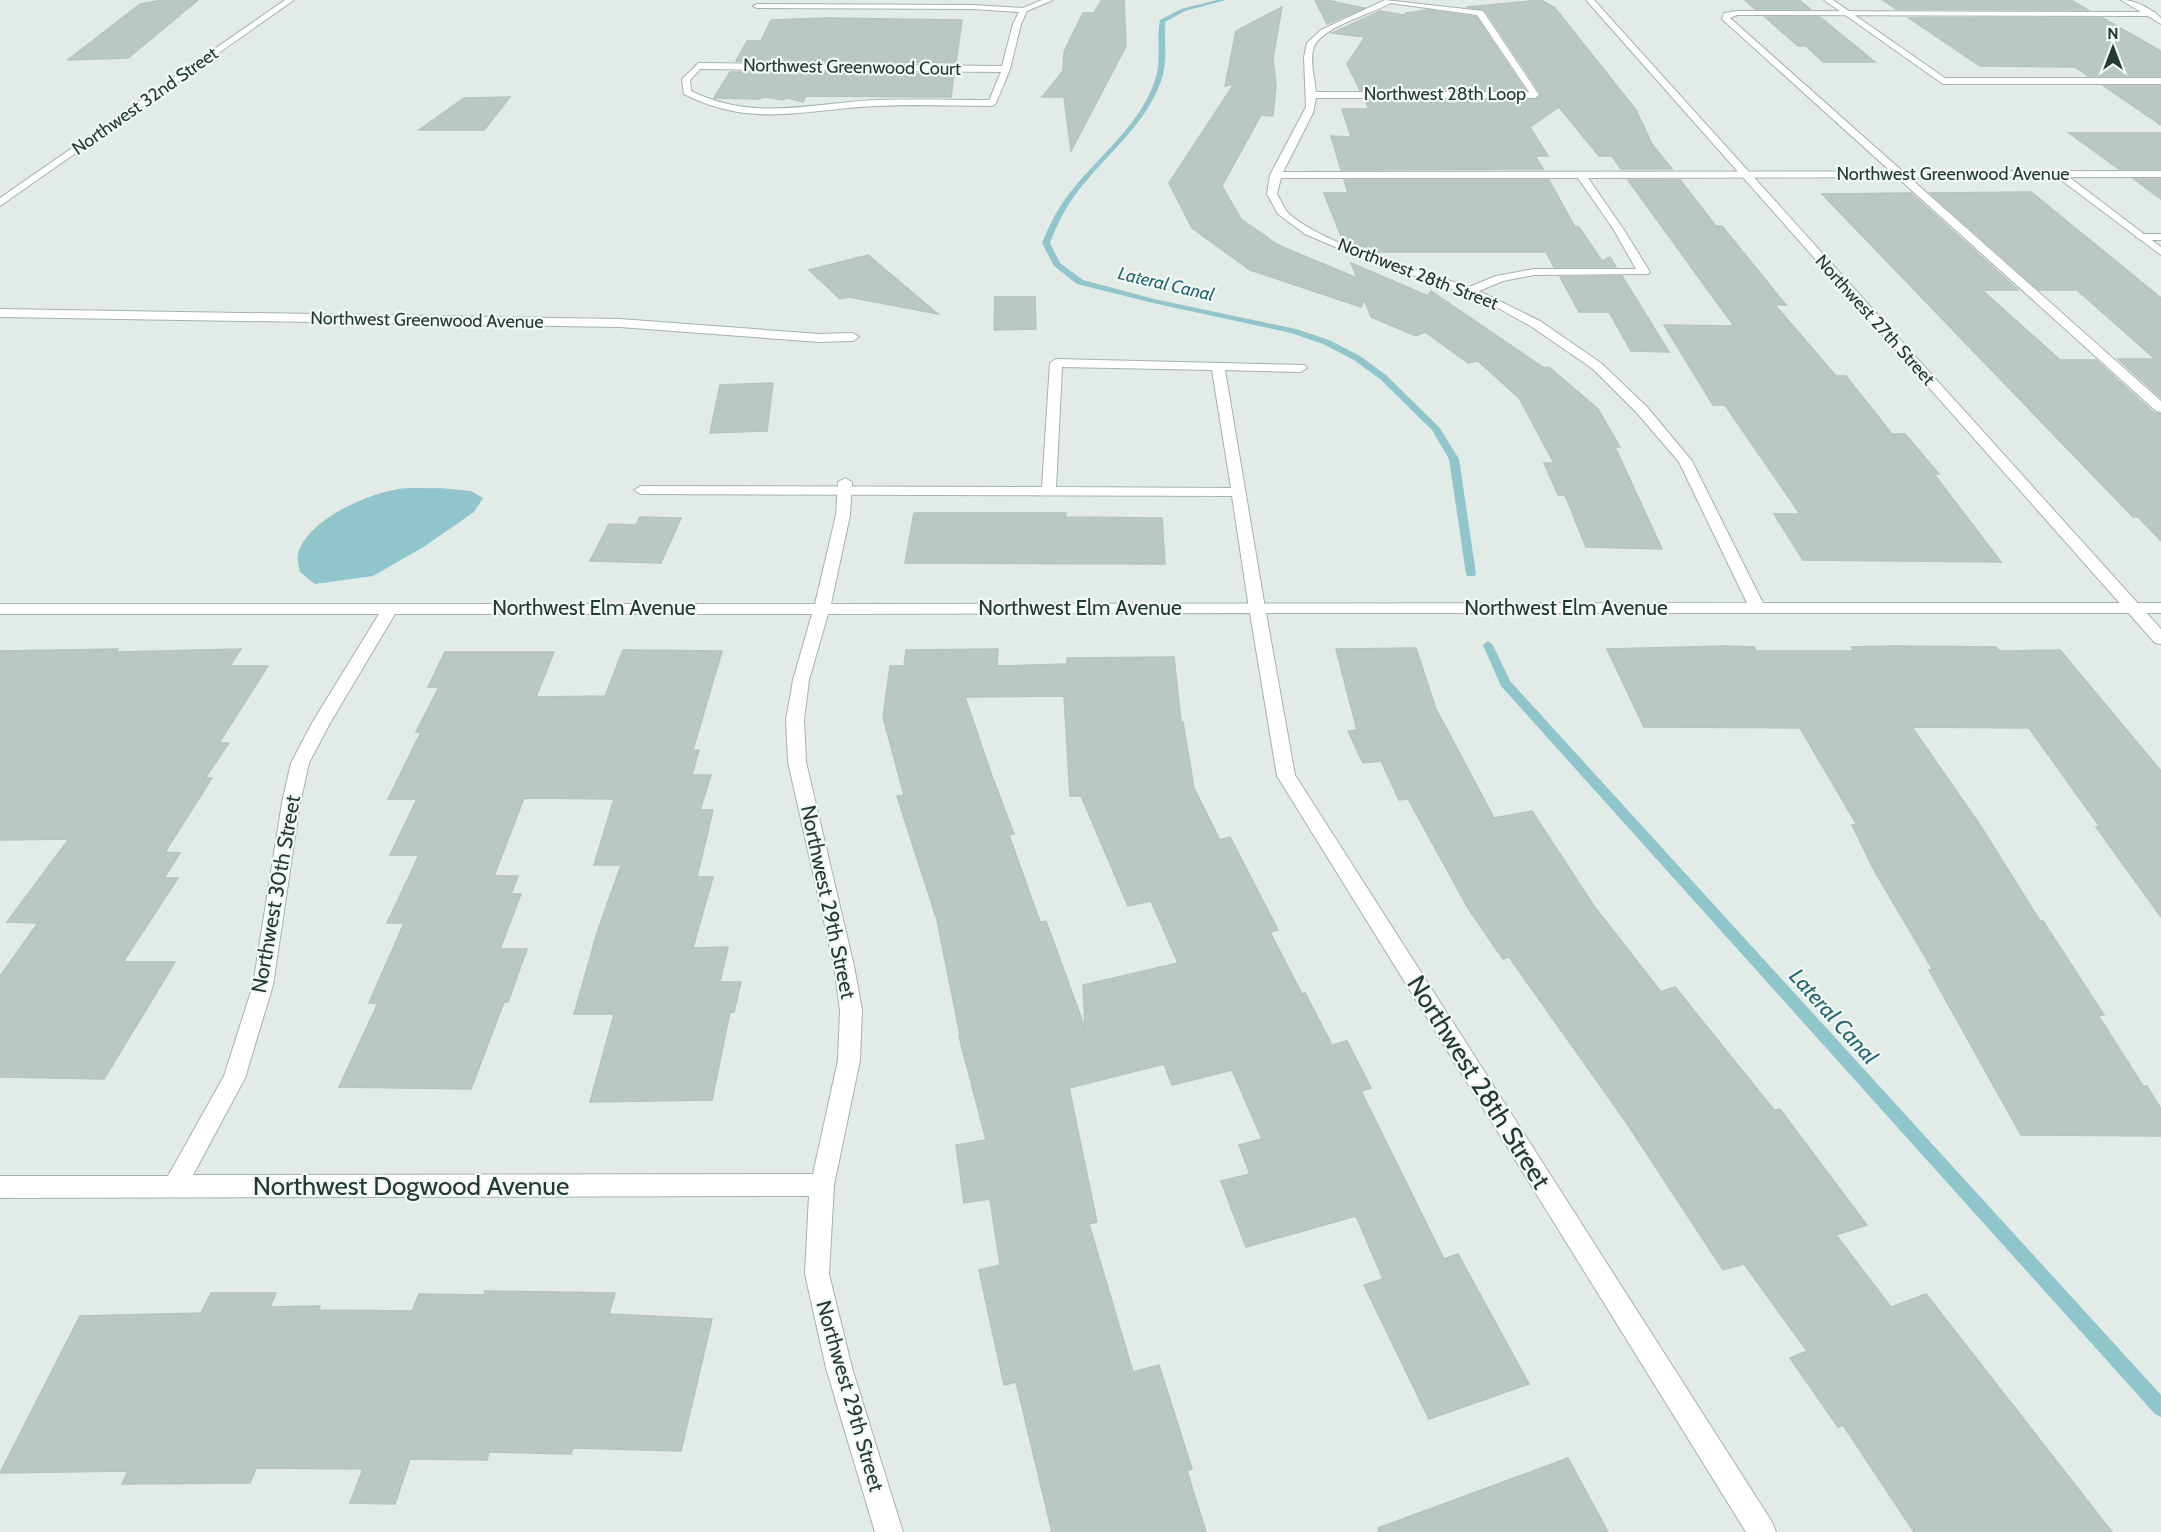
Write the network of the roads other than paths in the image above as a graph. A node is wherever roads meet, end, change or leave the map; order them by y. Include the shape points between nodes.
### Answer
1 (290, 0) edge
2 (1049, 0) edge
3 (1390, 0) edge
4 (1590, 0) edge
5 (1828, 0) edge
6 (2125, 0) edge
7 (758, 6) dead end
8 (1024, 10) junction
9 (1846, 13) junction
10 (2157, 14) edge
11 (2161, 22) edge
12 (1006, 69) junction
13 (2161, 81) edge
14 (1313, 95) junction
15 (1580, 174) junction
16 (1745, 174) junction
17 (1901, 174) junction
18 (2059, 174) junction
19 (2161, 174) edge
20 (1275, 175) junction
21 (0, 203) edge
22 (2141, 237) junction
23 (2161, 237) edge
24 (2161, 252) edge
25 (1470, 291) junction
26 (0, 313) edge
27 (853, 337) dead end
28 (1218, 366) junction
29 (1301, 368) dead end
30 (2161, 408) edge
31 (846, 486) junction
32 (641, 490) dead end
33 (1049, 491) junction
34 (1238, 492) junction
35 (822, 608) junction
36 (1257, 608) junction
37 (1757, 608) junction
38 (2133, 608) junction
39 (2161, 608) edge
40 (0, 609) edge
41 (390, 609) junction
42 (2161, 639) edge
43 (822, 1185) junction
44 (175, 1186) junction
45 (0, 1187) edge
46 (889, 1532) edge
47 (1762, 1532) edge

1 - 21 street, Northwest 32nd Street
2 - 8 street
3 - 14 street via 1326,30 1311,42 1308,54
3 - 14 street, Northwest 28th Loop via 1480,14 1535,95
4 - 16 street, Northwest 27th Street
5 - 9 street
6 - 10 street
7 - 8 street
8 - 12 street
9 - 10 street
9 - 13 street via 1943,81
9 - 17 street via 1737,13 1727,15 1726,19
10 - 11 street
12 - 12 street, Northwest Greenwood Court via 699,66 686,79 687,92 711,104 749,112 773,112 877,103 992,104
14 - 20 street via 1311,110
15 - 16 street, Northwest Greenwood Avenue
15 - 20 street, Northwest Greenwood Avenue
15 - 25 street via 1644,272 1534,272 1500,278
16 - 17 street, Northwest Greenwood Avenue
16 - 38 street, Northwest 27th Street
17 - 18 street, Northwest Greenwood Avenue
17 - 30 street
18 - 19 street, Northwest Greenwood Avenue
18 - 22 street
20 - 25 street, Northwest 28th Street via 1272,194 1283,214 1309,232
22 - 23 street
22 - 24 street
25 - 37 street, Northwest 28th Street via 1544,330 1597,366 1642,410 1685,461
26 - 27 street, Northwest Greenwood Avenue via 620,323 819,338
28 - 29 street
28 - 33 street via 1056,363
28 - 34 street, Northwest 28th Street
31 - 32 street
31 - 33 street
31 - 35 street, Northwest 29th Street
33 - 34 street
34 - 36 street, Northwest 28th Street
35 - 36 street, Northwest Elm Avenue
35 - 41 street, Northwest Elm Avenue
35 - 43 street, Northwest 29th Street via 801,680 795,720 797,762 851,1010 849,1060
36 - 37 street, Northwest Elm Avenue
36 - 47 street, Northwest 28th Street via 1286,776
37 - 38 street, Northwest Elm Avenue
38 - 39 street, Northwest Elm Avenue
38 - 42 street, Northwest 27th Street
40 - 41 street, Northwest Elm Avenue
41 - 44 street, Northwest 30th Street via 300,763 263,986 234,1078
43 - 44 street, Northwest Dogwood Avenue
43 - 46 street, Northwest 29th Street via 817,1274 839,1368
44 - 45 street, Northwest Dogwood Avenue

